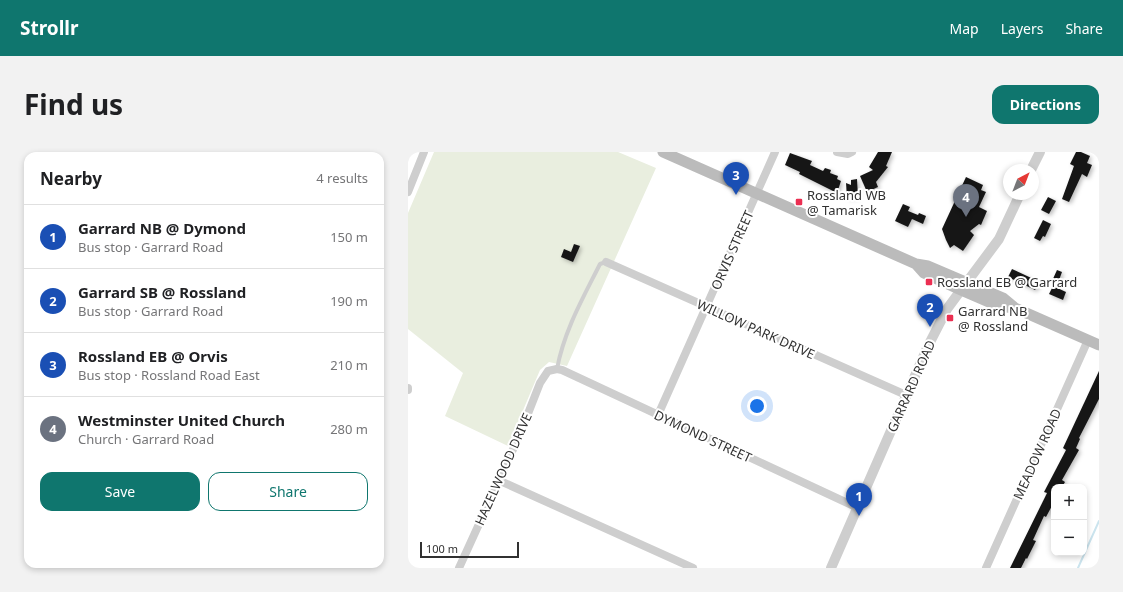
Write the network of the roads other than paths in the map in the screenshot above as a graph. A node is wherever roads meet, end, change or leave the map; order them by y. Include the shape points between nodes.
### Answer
1 (424, 152) edge
2 (663, 152) edge
3 (775, 152) edge
4 (837, 152) edge
5 (852, 152) edge
6 (1040, 152) edge
7 (1034, 164) edge
8 (408, 192) edge
9 (757, 194) junction
10 (1017, 200) edge
11 (606, 262) joint
12 (964, 286) junction
13 (707, 308) junction
14 (1088, 340) junction
15 (1099, 345) edge
16 (557, 369) junction
17 (906, 395) junction
18 (658, 415) junction
19 (498, 480) junction
20 (858, 508) junction
21 (459, 568) edge
22 (693, 568) edge
23 (832, 568) edge
24 (986, 568) edge

1 - 8 street
2 - 9 main road
3 - 9 street, ORVIS STREET
4 - 5 street
6 - 7 street
9 - 12 main road via 916,264 928,266
9 - 13 street, ORVIS STREET
10 - 12 street, GARRARD ROAD via 999,239
11 - 13 street, WILLOW PARK DRIVE
11 - 16 lane via 600,264 580,304 561,346
12 - 14 main road via 1003,298 1015,308
12 - 17 street, GARRARD ROAD via 942,316
13 - 17 street, WILLOW PARK DRIVE
13 - 18 street, ORVIS STREET
14 - 15 main road
14 - 24 street, MEADOW ROAD
16 - 18 street, DYMOND STREET
16 - 19 street, HAZELWOOD DRIVE via 548,371 540,383
17 - 20 street, GARRARD ROAD
18 - 20 street, DYMOND STREET
19 - 21 street, HAZELWOOD DRIVE
19 - 22 street
20 - 23 street, GARRARD ROAD

